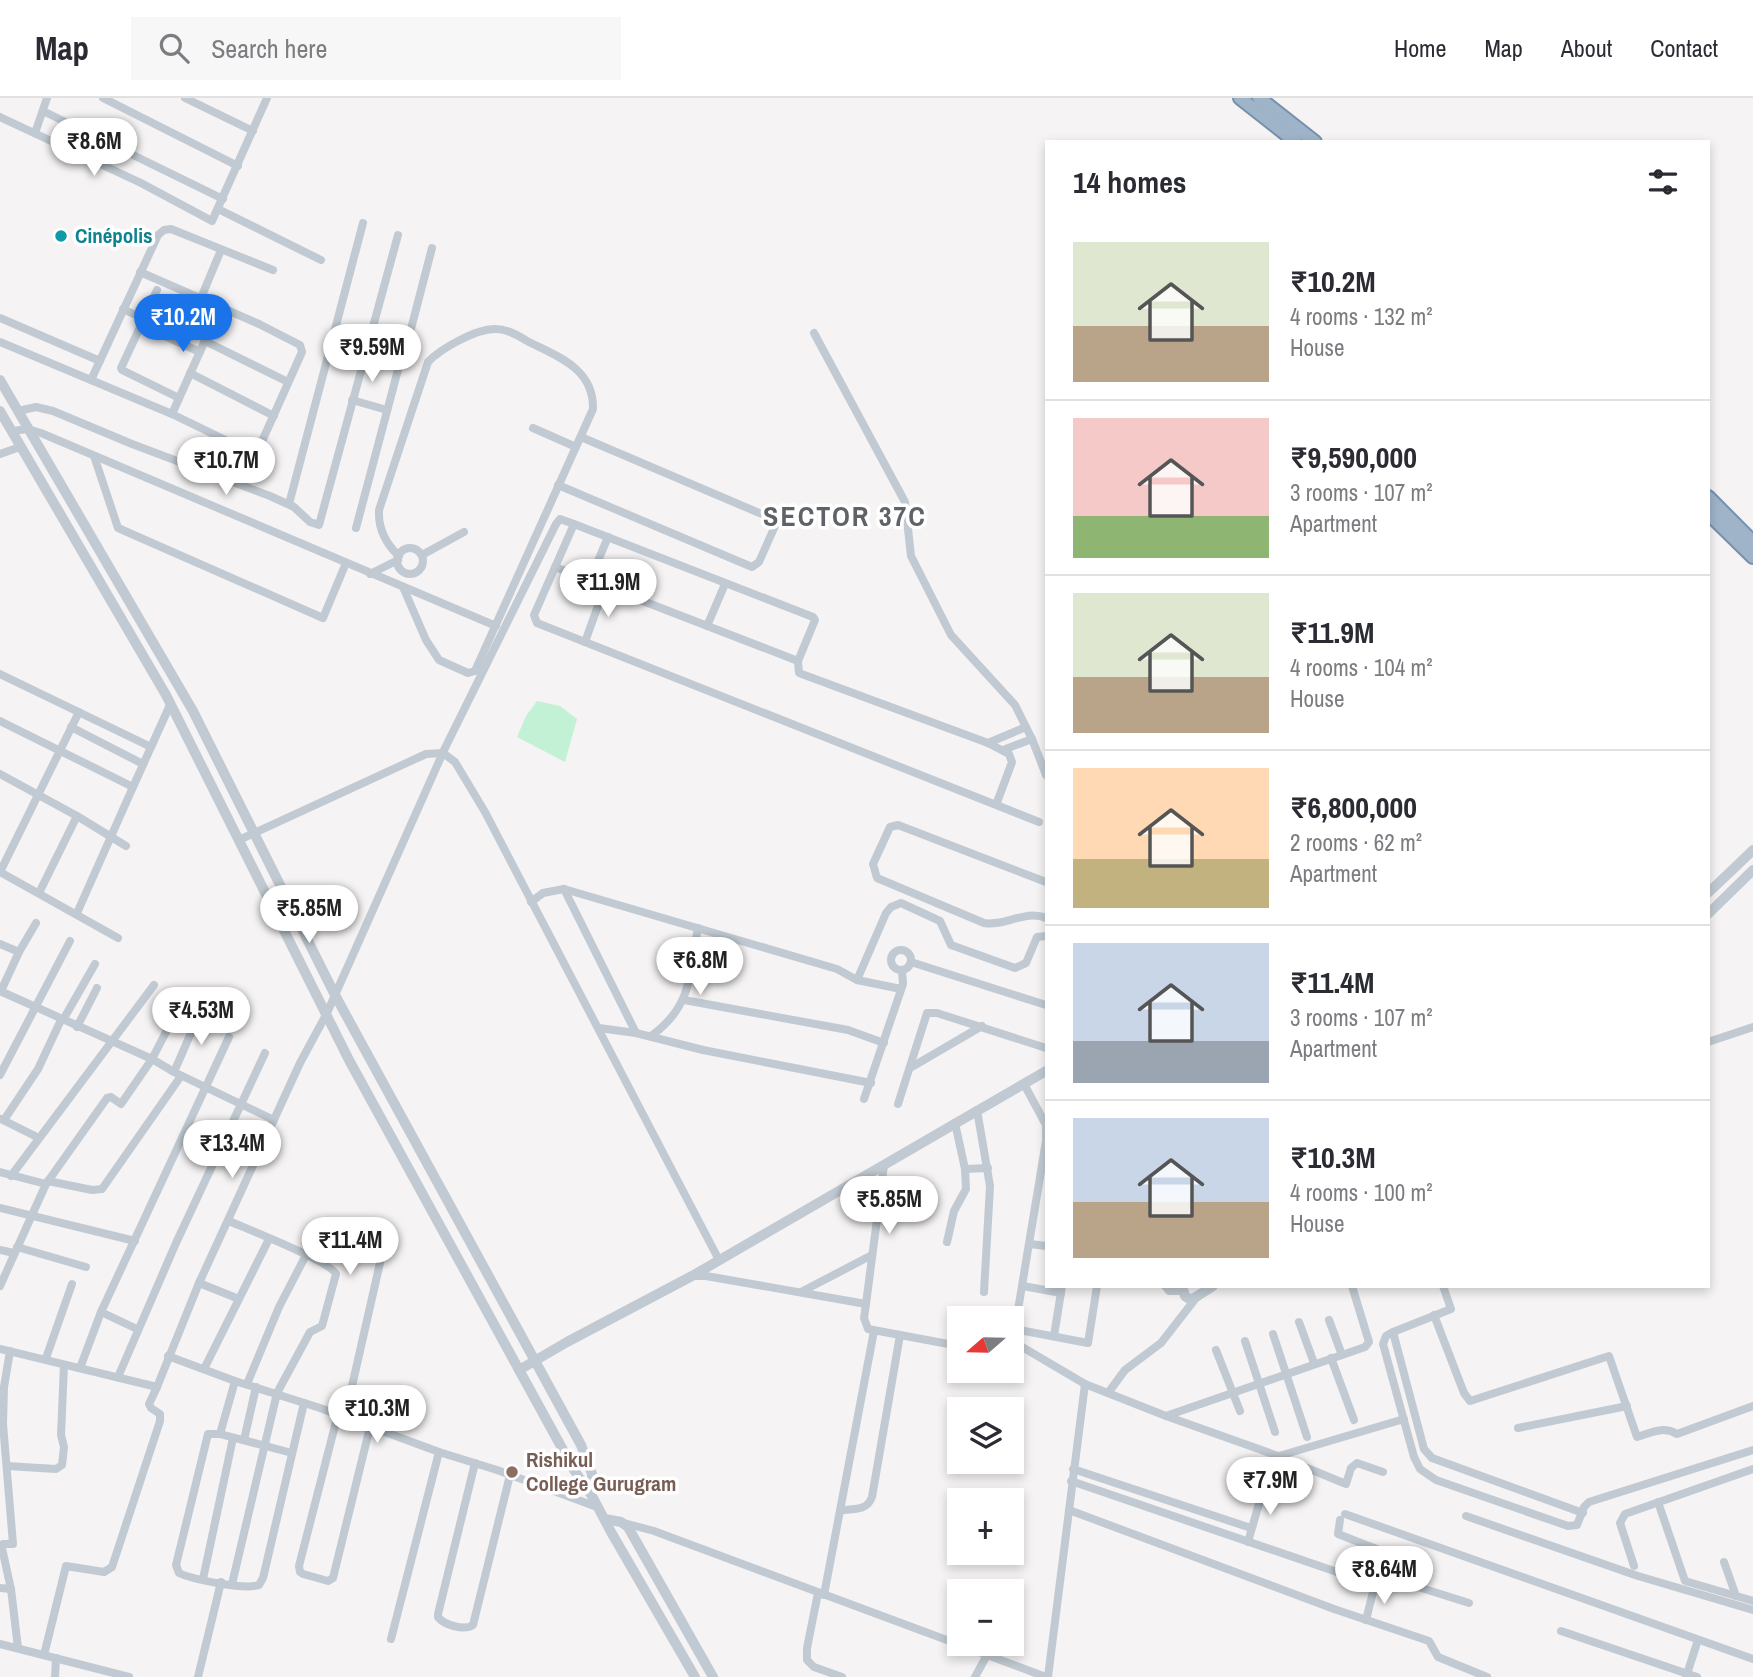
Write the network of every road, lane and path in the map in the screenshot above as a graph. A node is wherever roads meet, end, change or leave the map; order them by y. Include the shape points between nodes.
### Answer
1 (47, 98) edge
2 (103, 98) edge
3 (185, 98) edge
4 (267, 98) edge
5 (1240, 98) edge
6 (1259, 98) edge
7 (43, 111) junction
8 (0, 117) edge
9 (253, 131) junction
10 (34, 134) junction
11 (1293, 140) edge
12 (1312, 140) edge
13 (238, 166) junction
14 (223, 199) junction
15 (218, 209) junction
16 (363, 223) dead end
17 (398, 235) dead end
18 (432, 248) dead end
19 (220, 250) junction
20 (321, 260) dead end
21 (273, 270) dead end
22 (140, 272) junction
23 (157, 290) dead end
24 (201, 298) junction
25 (220, 307) junction
26 (123, 309) junction
27 (0, 318) edge
28 (142, 323) junction
29 (814, 333) dead end
30 (370, 339) junction
31 (205, 341) junction
32 (0, 342) edge
33 (403, 351) junction
34 (200, 352) junction
35 (328, 353) junction
36 (100, 361) junction
37 (363, 363) junction
38 (190, 373) junction
39 (0, 380) edge
40 (91, 380) junction
41 (288, 382) junction
42 (179, 398) junction
43 (352, 400) junction
44 (387, 410) junction
45 (18, 411) junction
46 (0, 412) edge
47 (172, 414) junction
48 (274, 416) junction
49 (533, 428) dead end
50 (28, 429) junction
51 (12, 431) junction
52 (581, 437) junction
53 (20, 447) junction
54 (576, 447) junction
55 (0, 454) edge
56 (94, 456) junction
57 (558, 485) junction
58 (1710, 499) edge
59 (289, 504) junction
60 (1710, 515) edge
61 (574, 524) junction
62 (356, 528) dead end
63 (464, 531) dead end
64 (608, 537) junction
65 (1753, 542) edge
66 (422, 555) junction
67 (1753, 557) edge
68 (398, 558) junction
69 (345, 564) junction
70 (555, 567) junction
71 (413, 573) junction
72 (370, 574) junction
73 (590, 580) junction
74 (725, 584) junction
75 (605, 586) junction
76 (407, 589) junction
77 (496, 626) junction
78 (707, 626) junction
79 (585, 642) junction
80 (798, 661) junction
81 (0, 674) edge
82 (170, 705) junction
83 (79, 712) junction
84 (0, 721) edge
85 (71, 727) junction
86 (1027, 727) junction
87 (1032, 739) junction
88 (988, 743) junction
89 (151, 747) junction
90 (1003, 750) junction
91 (60, 751) junction
92 (443, 753) junction
93 (143, 764) junction
94 (1045, 772) edge
95 (0, 774) edge
96 (133, 787) junction
97 (39, 795) junction
98 (996, 805) junction
99 (77, 816) junction
100 (1039, 822) dead end
101 (254, 832) junction
102 (112, 839) junction
103 (239, 840) junction
104 (126, 846) dead end
105 (1753, 850) edge
106 (1753, 870) edge
107 (0, 872) edge
108 (1045, 882) edge
109 (564, 890) junction
110 (1710, 891) edge
111 (39, 893) junction
112 (531, 902) junction
113 (1710, 912) edge
114 (77, 913) junction
115 (1045, 918) edge
116 (36, 923) dead end
117 (698, 928) junction
118 (1045, 936) edge
119 (118, 938) dead end
120 (70, 941) dead end
121 (0, 944) edge
122 (19, 952) junction
123 (911, 962) junction
124 (95, 964) dead end
125 (902, 970) junction
126 (857, 980) junction
127 (154, 985) dead end
128 (97, 988) dead end
129 (901, 989) junction
130 (2, 992) edge
131 (335, 995) junction
132 (684, 1000) junction
133 (181, 1003) dead end
134 (0, 1004) edge
135 (1045, 1005) edge
136 (34, 1007) junction
137 (201, 1010) dead end
138 (327, 1013) junction
139 (62, 1020) junction
140 (77, 1027) junction
141 (982, 1027) junction
142 (1753, 1027) edge
143 (599, 1028) junction
144 (636, 1033) junction
145 (651, 1036) junction
146 (229, 1037) dead end
147 (1710, 1041) edge
148 (111, 1042) junction
149 (884, 1042) junction
150 (1045, 1048) edge
151 (265, 1053) dead end
152 (152, 1059) junction
153 (910, 1068) junction
154 (1045, 1072) edge
155 (178, 1074) junction
156 (0, 1075) edge
157 (871, 1083) junction
158 (1024, 1084) junction
159 (206, 1087) junction
160 (864, 1099) dead end
161 (898, 1104) dead end
162 (240, 1105) junction
163 (977, 1110) junction
164 (2, 1119) edge
165 (274, 1120) junction
166 (954, 1123) junction
167 (1045, 1123) edge
168 (40, 1138) junction
169 (1045, 1159) edge
170 (884, 1165) junction
171 (988, 1168) junction
172 (965, 1169) junction
173 (0, 1172) edge
174 (11, 1176) junction
175 (47, 1182) junction
176 (1037, 1202) junction
177 (1045, 1203) edge
178 (0, 1208) edge
179 (31, 1215) junction
180 (229, 1221) junction
181 (269, 1239) junction
182 (135, 1241) junction
183 (947, 1242) dead end
184 (1030, 1244) junction
185 (1045, 1246) edge
186 (0, 1250) edge
187 (16, 1250) junction
188 (382, 1254) dead end
189 (306, 1255) junction
190 (872, 1255) junction
191 (719, 1260) junction
192 (86, 1267) dead end
193 (692, 1276) junction
194 (199, 1283) junction
195 (72, 1284) dead end
196 (0, 1286) edge
197 (1023, 1286) junction
198 (1045, 1288) edge
199 (1097, 1288) edge
200 (1210, 1288) edge
201 (1353, 1288) edge
202 (1444, 1288) edge
203 (1061, 1289) edge
204 (1182, 1289) edge
205 (801, 1292) junction
206 (984, 1292) dead end
207 (1196, 1298) junction
208 (239, 1299) junction
209 (866, 1304) junction
210 (1019, 1306) edge
211 (101, 1312) junction
212 (1434, 1315) junction
213 (1329, 1320) dead end
214 (1299, 1322) dead end
215 (137, 1329) junction
216 (874, 1331) junction
217 (1024, 1331) edge
218 (1393, 1332) junction
219 (1273, 1334) dead end
220 (900, 1335) junction
221 (1054, 1336) junction
222 (1245, 1341) dead end
223 (947, 1344) edge
224 (1024, 1348) edge
225 (0, 1349) edge
226 (1216, 1350) dead end
227 (10, 1351) junction
228 (1342, 1355) junction
229 (168, 1356) junction
230 (46, 1358) junction
231 (1331, 1358) junction
232 (535, 1360) junction
233 (1314, 1363) junction
234 (64, 1365) junction
235 (80, 1368) junction
236 (204, 1369) junction
237 (519, 1370) junction
238 (1286, 1373) junction
239 (118, 1377) junction
240 (235, 1381) junction
241 (1259, 1383) junction
242 (247, 1384) junction
243 (1085, 1384) junction
244 (157, 1387) junction
245 (257, 1387) junction
246 (1233, 1392) junction
247 (277, 1393) junction
248 (1108, 1393) junction
249 (304, 1403) junction
250 (1627, 1406) junction
251 (1753, 1406) edge
252 (1240, 1411) dead end
253 (341, 1416) junction
254 (1166, 1416) junction
255 (1404, 1419) junction
256 (1354, 1420) dead end
257 (370, 1427) junction
258 (1518, 1428) dead end
259 (1275, 1432) dead end
260 (220, 1434) junction
261 (1307, 1437) dead end
262 (233, 1438) junction
263 (244, 1440) junction
264 (264, 1445) junction
265 (1753, 1450) edge
266 (292, 1452) junction
267 (439, 1452) junction
268 (1278, 1456) junction
269 (475, 1463) junction
270 (8, 1466) junction
271 (1073, 1469) junction
272 (1753, 1469) edge
273 (1384, 1472) dead end
274 (510, 1475) junction
275 (1072, 1481) junction
276 (1264, 1486) dead end
277 (592, 1496) junction
278 (1658, 1502) junction
279 (597, 1507) junction
280 (841, 1510) junction
281 (1069, 1510) junction
282 (1583, 1513) junction
283 (1466, 1516) dead end
284 (606, 1519) junction
285 (621, 1522) junction
286 (1251, 1528) junction
287 (1248, 1542) junction
288 (1724, 1562) dead end
289 (1634, 1566) dead end
290 (203, 1579) junction
291 (221, 1582) junction
292 (1386, 1582) junction
293 (232, 1584) junction
294 (1375, 1584) junction
295 (0, 1588) edge
296 (11, 1589) junction
297 (821, 1594) junction
298 (1736, 1596) junction
299 (1753, 1601) edge
300 (1469, 1603) dead end
301 (1753, 1610) edge
302 (1366, 1620) junction
303 (1561, 1631) dead end
304 (391, 1639) dead end
305 (947, 1640) edge
306 (1699, 1640) junction
307 (0, 1644) edge
308 (18, 1648) junction
309 (44, 1655) junction
310 (986, 1656) edge
311 (992, 1656) edge
312 (56, 1658) junction
313 (1753, 1659) edge
314 (1687, 1675) edge
315 (55, 1677) edge
316 (129, 1677) edge
317 (198, 1677) edge
318 (695, 1677) edge
319 (713, 1677) edge
320 (842, 1677) edge
321 (975, 1677) edge
322 (1047, 1677) edge
323 (1487, 1677) edge
324 (1697, 1677) edge

1 - 7 street
2 - 13 street
3 - 9 street
4 - 9 street
5 - 11 highway
6 - 12 highway
7 - 10 street
7 - 14 street
8 - 10 street
9 - 13 street
10 - 15 street via 212,221
13 - 14 street
14 - 15 street
15 - 20 street
16 - 35 street
17 - 30 street
18 - 33 street
19 - 21 street
19 - 22 street via 164,230
19 - 24 street
22 - 24 street
22 - 26 street
23 - 28 street
24 - 25 street
25 - 31 street
25 - 41 street via 300,345 302,352
26 - 28 street
26 - 36 street
27 - 36 street
28 - 34 street
28 - 42 street via 121,368
29 - 86 street via 905,502 911,556 951,635 1014,705
30 - 33 street
30 - 37 street
31 - 34 street
31 - 41 street
32 - 40 street
33 - 44 street
34 - 38 street
35 - 37 street
35 - 59 street
36 - 40 street
37 - 43 street
38 - 42 street
38 - 48 street
39 - 45 street
40 - 47 street
41 - 48 street
42 - 47 street
43 - 44 street
43 - 59 street via 318,524
44 - 62 street
45 - 50 street
45 - 59 street via 36,407 53,411
46 - 51 street
47 - 48 street via 251,451 262,443
49 - 54 street
50 - 51 street
50 - 56 street
50 - 101 street via 193,710
51 - 53 street
52 - 54 street
52 - 57 street via 771,518 775,526 759,562 752,566
52 - 68 street via 593,401 587,382 572,363 498,328 473,334 434,356 424,369 379,510 382,534
53 - 55 street
53 - 82 street
54 - 57 street
56 - 69 street
56 - 69 street via 118,528 323,618
57 - 77 street
58 - 65 highway
60 - 67 highway
61 - 64 street
61 - 70 street
61 - 92 street via 560,520 556,524
63 - 66 street
64 - 73 street
64 - 74 street
66 - 68 street via 412,548
66 - 71 street via 422,566
68 - 71 street via 402,570
68 - 72 street
69 - 72 street
70 - 73 street
70 - 79 street via 534,618
71 - 76 street
72 - 76 street
73 - 75 street
74 - 78 street
74 - 80 street via 814,618
75 - 78 street
75 - 79 street
76 - 77 street
76 - 77 street via 433,652 452,667 475,671
78 - 80 street
79 - 98 street
80 - 88 street via 799,673
81 - 83 street
82 - 89 street
82 - 103 street
83 - 85 street
83 - 89 street
84 - 91 street
85 - 91 street
85 - 93 street
86 - 87 street
86 - 88 street
87 - 90 street
87 - 94 street
88 - 90 street
89 - 93 street
90 - 98 street via 1012,762
91 - 96 street
91 - 97 street
92 - 101 street via 426,754
92 - 112 street via 455,762 485,812
92 - 131 street
93 - 96 street
95 - 97 street
96 - 102 street
97 - 99 street
97 - 107 street
98 - 100 street
99 - 102 street
99 - 111 street
101 - 103 street
101 - 131 street
102 - 104 street
102 - 114 street
103 - 138 street
105 - 110 street
106 - 113 street
107 - 111 street
108 - 115 street via 898,825 890,827 873,864 877,878 984,923 1035,915
109 - 112 street via 543,893
109 - 117 street
109 - 144 street
111 - 114 street
112 - 143 street
114 - 119 street
116 - 122 street
117 - 126 street via 837,969
117 - 132 street
118 - 126 street via 1037,937 1026,963 1015,968 951,945 940,921 901,903 886,913
120 - 136 street
121 - 122 street
122 - 130 street
123 - 125 street
123 - 125 street via 906,951 894,952 891,964
123 - 135 street
124 - 139 street
125 - 129 street
126 - 129 street
127 - 148 street
128 - 140 street
129 - 149 street
130 - 134 street
130 - 136 street
131 - 138 street
131 - 232 street
132 - 145 street via 667,1024
132 - 149 street via 848,1030
133 - 152 street
136 - 139 street
136 - 156 street
137 - 155 street
138 - 165 street
138 - 237 street via 376,1112
139 - 140 street
139 - 164 street via 38,1069
140 - 148 street
141 - 150 street
141 - 153 street
141 - 153 street via 927,1013
142 - 147 street
143 - 144 street
143 - 191 street
144 - 145 street
145 - 157 street
146 - 159 street
148 - 152 street
148 - 168 street
149 - 157 street
151 - 162 street
152 - 155 street
152 - 175 street via 121,1104 107,1098
153 - 161 street
154 - 158 street
155 - 159 street
155 - 175 street via 102,1189
157 - 160 street
158 - 163 street
158 - 167 street
159 - 162 street
159 - 182 street
162 - 165 street
162 - 215 street
163 - 166 street
163 - 171 street
164 - 168 street
165 - 180 street
166 - 170 street
166 - 172 street
168 - 174 street
169 - 176 street
170 - 190 street
170 - 191 street
171 - 172 street
171 - 206 street
172 - 183 street via 964,1194 954,1211
173 - 174 street
174 - 175 street
175 - 179 street
176 - 177 street
176 - 184 street
178 - 179 street
179 - 182 street
179 - 187 street
180 - 181 street
180 - 194 street
181 - 189 street
181 - 208 street
182 - 211 street
184 - 185 street
184 - 197 street
186 - 187 street
187 - 192 street
187 - 196 street
188 - 253 street
189 - 242 street
189 - 247 street via 333,1268 336,1277 323,1326 310,1332
190 - 205 street
190 - 209 street
191 - 193 street
193 - 205 street
193 - 232 street
194 - 208 street
194 - 229 street
195 - 230 street
197 - 198 street
197 - 210 street
199 - 221 street via 1088,1343
200 - 207 street
201 - 228 street via 1368,1342
202 - 212 street via 1451,1309
203 - 221 street
204 - 207 street via 1191,1300
205 - 209 street
207 - 248 street via 1161,1343 1125,1370
208 - 236 street
209 - 216 street via 864,1322
211 - 215 street
211 - 235 street
212 - 218 street
212 - 250 street via 1470,1401 1609,1356
213 - 228 street
214 - 233 street
215 - 239 street
216 - 220 street
216 - 280 street
217 - 221 street
218 - 255 street via 1383,1344
218 - 282 street via 1423,1449 1432,1458
219 - 238 street
220 - 223 street
220 - 280 street via 872,1497 866,1507
222 - 241 street
224 - 243 street
225 - 227 street
226 - 246 street
227 - 230 street
227 - 270 street via 3,1424
228 - 231 street
229 - 236 street
229 - 244 street
230 - 234 street
231 - 233 street
231 - 256 street
232 - 237 street
232 - 277 street via 586,1456
233 - 238 street
234 - 235 street
234 - 270 street via 62,1465 56,1469
235 - 239 street
236 - 240 street
237 - 277 street
238 - 241 street
238 - 261 street
239 - 244 street
240 - 242 street
240 - 260 street
241 - 246 street
241 - 259 street
242 - 245 street
243 - 248 street
243 - 271 street
244 - 309 street via 149,1404 160,1414 160,1421 113,1567 104,1572 66,1566
245 - 247 street
245 - 263 street
246 - 252 street
246 - 254 street
247 - 249 street
247 - 264 street
248 - 254 street
249 - 253 street
249 - 266 street
250 - 251 street via 1637,1437 1662,1429 1677,1434
250 - 258 street
253 - 257 street
253 - 257 street via 299,1566 303,1574 328,1581 333,1578
254 - 268 street
255 - 268 street
255 - 282 street via 1420,1469 1436,1480 1568,1526 1577,1525
257 - 267 street
260 - 262 street
260 - 290 street via 206,1436 176,1565 183,1575
262 - 263 street
262 - 290 street
263 - 264 street
264 - 266 street
264 - 293 street
265 - 282 street via 1598,1498 1589,1502
266 - 293 street via 261,1582 253,1587
267 - 269 street
267 - 304 street
268 - 273 street via 1346,1484 1357,1463
269 - 274 street
269 - 274 street via 438,1620 466,1628 473,1625
270 - 296 street via 13,1544 2,1548
271 - 275 street
271 - 286 street
272 - 278 street
274 - 279 street
275 - 281 street
275 - 287 street
276 - 286 street
277 - 279 street
278 - 289 street via 1621,1517
278 - 298 street via 1685,1581
279 - 284 street
280 - 297 street
281 - 302 street
281 - 322 street
283 - 301 street
284 - 285 street
284 - 318 street
285 - 297 street
285 - 319 street via 636,1540
286 - 287 street
287 - 294 street
288 - 298 street
290 - 291 street
291 - 293 street
291 - 317 street
292 - 294 street
292 - 300 street via 1400,1581
292 - 306 street via 1392,1555 1338,1534 1343,1517
294 - 302 street
295 - 296 street
296 - 308 street
297 - 305 street
297 - 320 street via 807,1660
298 - 299 street
302 - 323 street via 1429,1641 1438,1657
303 - 314 street
306 - 313 street
306 - 314 street
307 - 308 street
308 - 309 street
309 - 312 street
310 - 321 street
311 - 322 street
312 - 315 street
312 - 316 street
314 - 324 street

